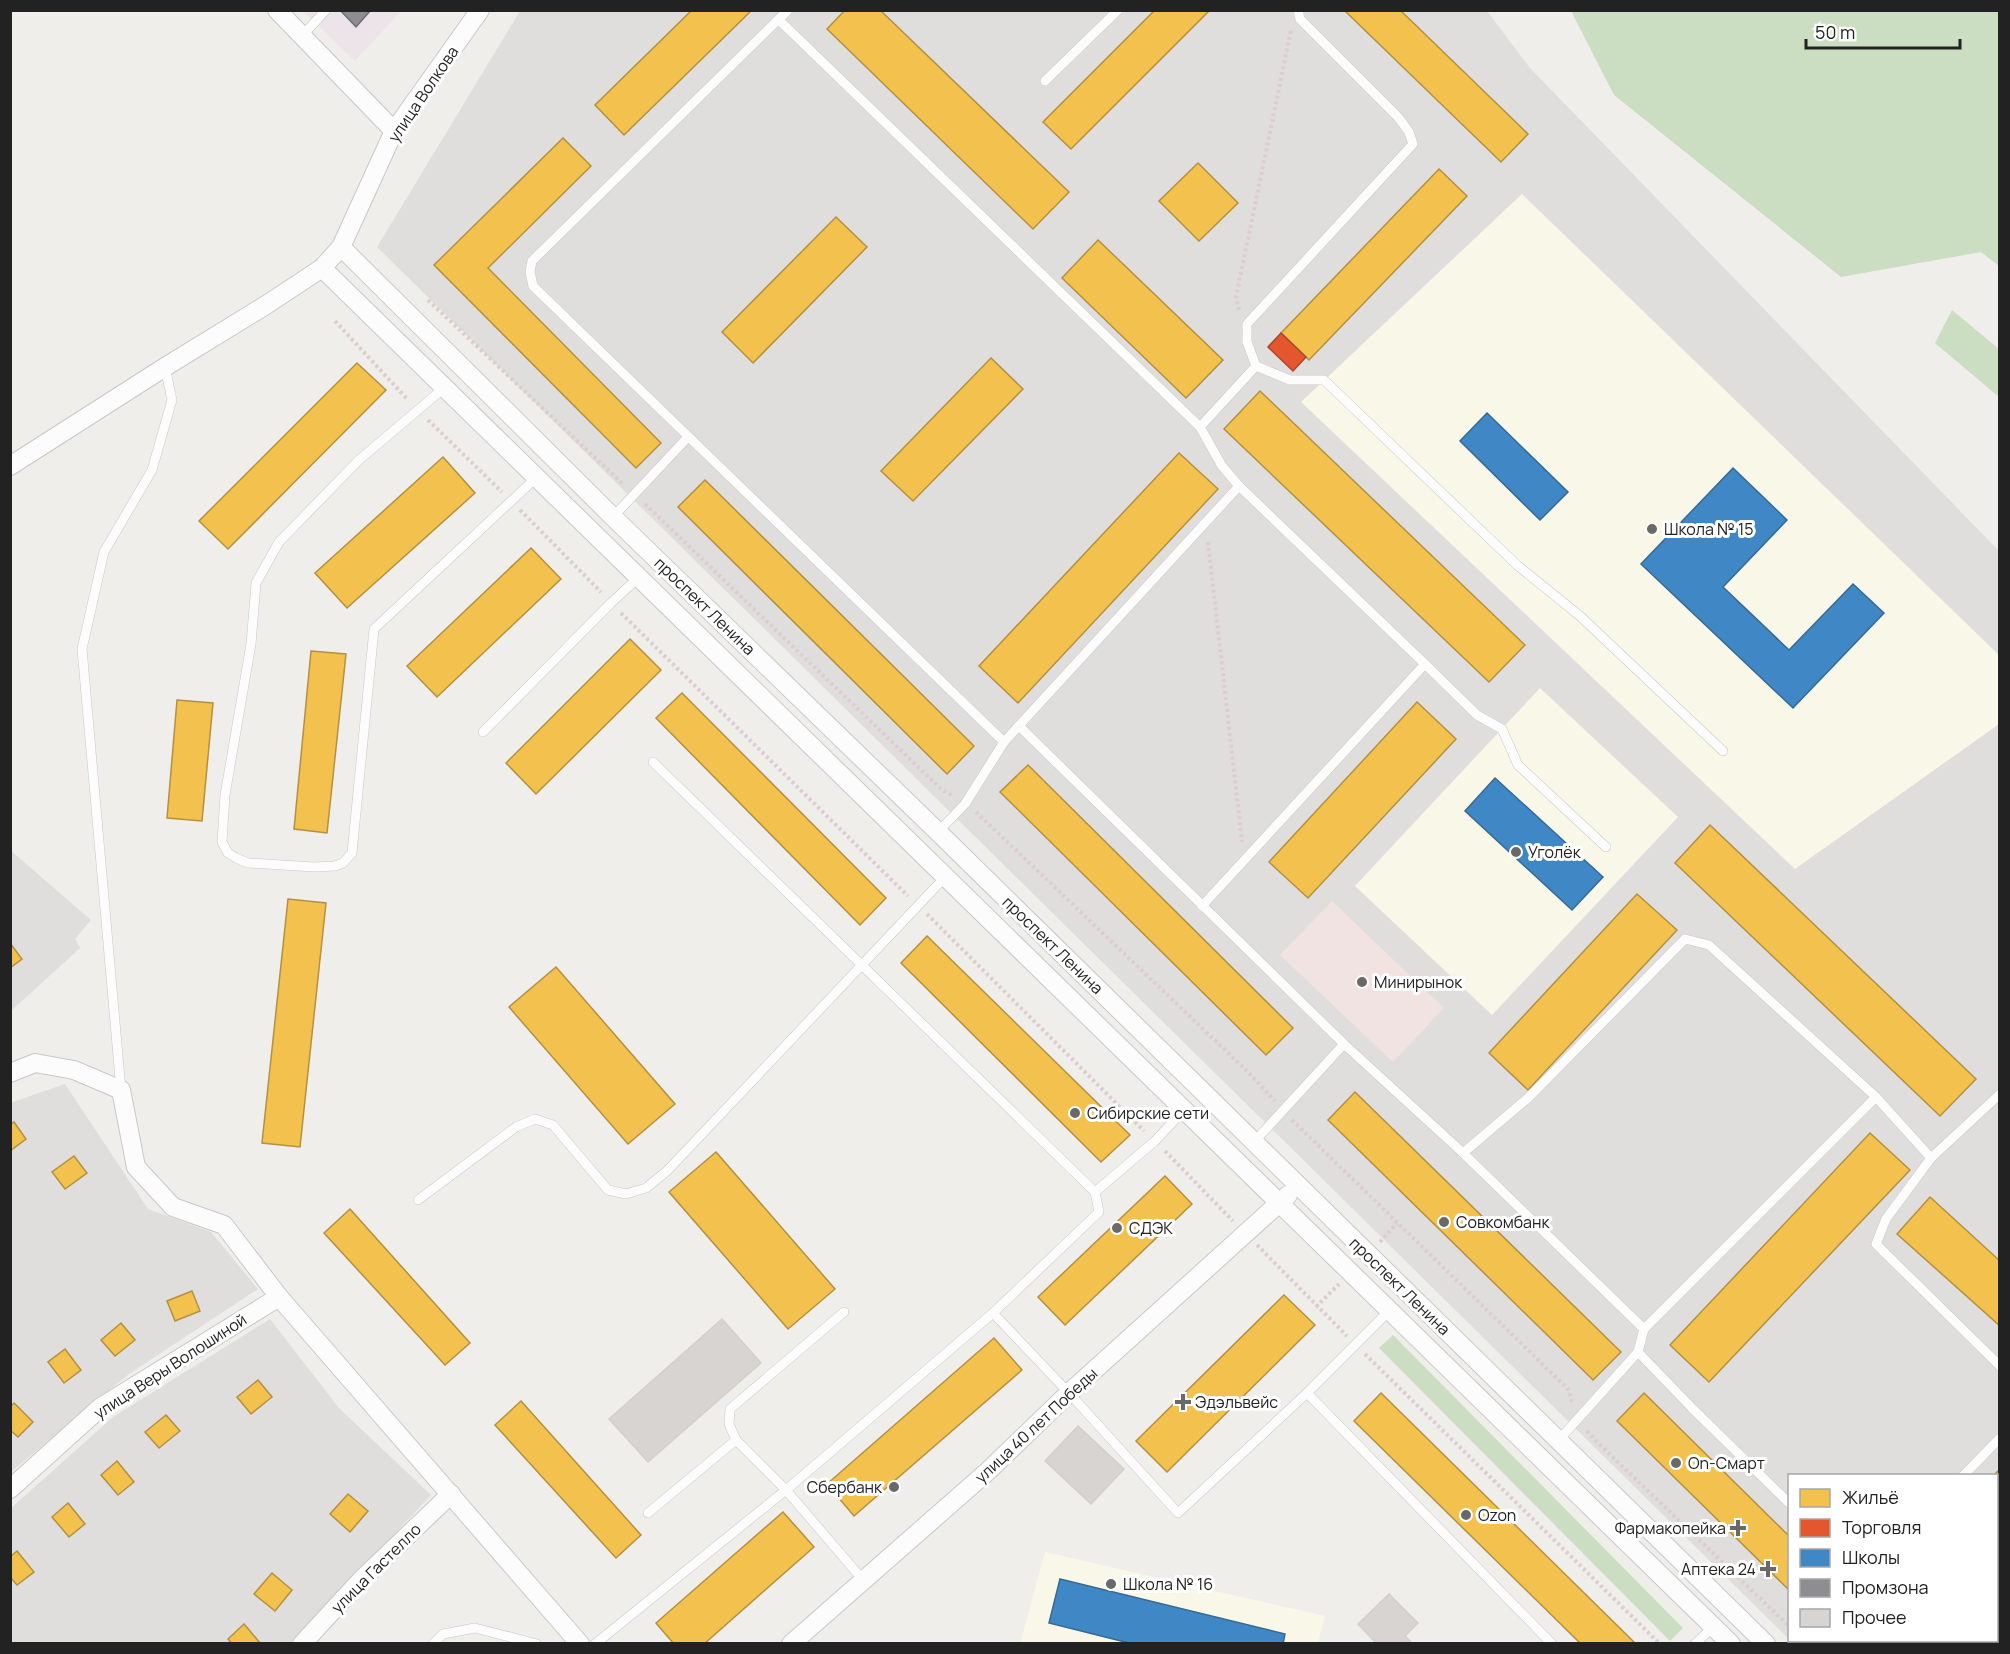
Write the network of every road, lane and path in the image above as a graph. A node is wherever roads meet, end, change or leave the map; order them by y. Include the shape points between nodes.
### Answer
1 (277, 10) edge
2 (326, 10) edge
3 (480, 10) edge
4 (788, 10) edge
5 (1118, 10) edge
6 (1298, 10) edge
7 (779, 20) junction
8 (1293, 22) dead end
9 (302, 36) junction
10 (1045, 81) dead end
11 (394, 131) junction
12 (341, 247) junction
13 (322, 268) junction
14 (428, 300) dead end
15 (335, 321) dead end
16 (1247, 324) junction
17 (1256, 366) junction
18 (165, 367) junction
19 (444, 387) junction
20 (417, 410) junction
21 (1200, 427) junction
22 (688, 437) junction
23 (10, 466) edge
24 (537, 477) junction
25 (1239, 486) junction
26 (634, 495) junction
27 (513, 502) junction
28 (614, 517) junction
29 (1206, 523) junction
30 (639, 577) junction
31 (611, 603) junction
32 (1425, 664) junction
33 (1019, 726) junction
34 (483, 732) dead end
35 (1004, 742) junction
36 (1723, 750) dead end
37 (653, 762) dead end
38 (965, 804) junction
39 (938, 832) junction
40 (1606, 847) dead end
41 (1244, 860) junction
42 (946, 876) junction
43 (918, 906) junction
44 (1202, 906) junction
45 (862, 965) junction
46 (1344, 1044) junction
47 (10, 1073) edge
48 (121, 1090) junction
49 (2000, 1094) edge
50 (1876, 1097) junction
51 (1185, 1109) junction
52 (1283, 1111) junction
53 (1155, 1141) junction
54 (1254, 1142) junction
55 (1463, 1153) junction
56 (1930, 1158) junction
57 (1298, 1186) junction
58 (1095, 1192) junction
59 (418, 1200) dead end
60 (1279, 1203) junction
61 (1246, 1234) junction
62 (279, 1297) junction
63 (1390, 1310) junction
64 (844, 1312) dead end
65 (993, 1313) junction
66 (1644, 1329) junction
67 (1355, 1344) junction
68 (1638, 1352) junction
69 (2000, 1366) edge
70 (1069, 1393) junction
71 (1307, 1393) junction
72 (1577, 1419) junction
73 (2000, 1438) edge
74 (735, 1440) junction
75 (1558, 1441) junction
76 (1965, 1474) edge
77 (10, 1489) edge
78 (786, 1490) junction
79 (451, 1494) junction
80 (1788, 1502) edge
81 (648, 1513) dead end
82 (863, 1580) junction
83 (1788, 1625) edge
84 (1714, 1626) junction
85 (302, 1644) edge
86 (433, 1644) edge
87 (537, 1644) edge
88 (580, 1644) edge
89 (595, 1644) edge
90 (791, 1644) edge
91 (1552, 1644) edge
92 (1660, 1644) edge
93 (1695, 1644) edge
94 (1731, 1644) edge
95 (1766, 1644) edge

1 - 9 street
2 - 9 lane
3 - 11 street, улица Волкова
4 - 7 lane
5 - 10 lane
6 - 16 lane via 1300,19 1398,117 1413,144
7 - 21 lane
7 - 22 lane via 532,261 533,286
8 - 16 path via 1236,297
9 - 11 street
11 - 12 street, улица Волкова
12 - 13 street, улица Волкова
12 - 28 street, проспект Ленина
13 - 18 street, улица Волкова
13 - 19 street, проспект Ленина
14 - 26 path
15 - 20 path
16 - 17 lane via 1247,342
17 - 21 lane
17 - 36 lane via 1290,380 1324,380 1517,565 1580,616
18 - 23 street, улица Волкова
18 - 48 lane via 172,400 155,460 104,552 82,649
19 - 20 lane
19 - 24 street, проспект Ленина
20 - 27 path
20 - 27 lane via 359,460 279,542 256,583 251,644 223,814 222,842 228,853 248,863 314,867 335,866 352,853 374,629
21 - 25 lane via 1222,466
22 - 26 lane
22 - 35 lane
24 - 27 lane
24 - 30 street, проспект Ленина
25 - 29 lane
25 - 32 lane
26 - 28 lane
26 - 38 path via 941,789
27 - 31 path
28 - 39 street, проспект Ленина
29 - 33 lane
29 - 41 path
30 - 31 lane
30 - 42 street, проспект Ленина
31 - 34 lane
31 - 43 path
32 - 40 lane via 1477,715 1502,729 1518,765
32 - 41 lane
33 - 35 lane
33 - 44 lane
35 - 38 lane
37 - 45 lane
38 - 39 lane
38 - 52 path via 1248,1072
39 - 54 street, проспект Ленина
41 - 44 lane
42 - 43 lane
42 - 51 street, проспект Ленина
43 - 45 lane
43 - 53 path
44 - 46 lane
45 - 58 lane
45 - 59 lane via 667,1171 646,1188 626,1194 608,1190 553,1125 535,1119 516,1127
46 - 52 lane
46 - 55 lane
47 - 48 street via 35,1063 74,1070
48 - 62 street via 136,1167 173,1207 224,1225
49 - 56 lane
50 - 55 lane via 1709,945 1685,939 1528,1098
50 - 56 lane
50 - 66 lane
51 - 53 lane
51 - 60 street, проспект Ленина
52 - 54 lane
52 - 72 path via 1568,1389
53 - 58 lane
53 - 61 path
54 - 57 street, проспект Ленина
55 - 66 lane
56 - 69 lane via 1886,1219 1876,1244
57 - 60 street, улица 40 лет Победы
57 - 75 street, проспект Ленина
58 - 65 lane via 1099,1212
60 - 61 street, улица 40 лет Победы
60 - 63 street, проспект Ленина
61 - 67 path
61 - 70 street, улица 40 лет Победы
62 - 77 street, улица Веры Волошиной via 101,1407
62 - 79 street
63 - 67 lane
63 - 84 street, проспект Ленина
64 - 74 lane via 730,1409 729,1424
65 - 70 lane
65 - 78 lane
66 - 68 lane
67 - 71 lane
67 - 92 path
68 - 72 lane
68 - 80 lane
70 - 71 lane via 1178,1513
70 - 82 street, улица 40 лет Победы via 988,1471
71 - 91 lane
72 - 75 lane
72 - 83 path
73 - 76 lane
74 - 78 lane
74 - 81 lane
75 - 95 street, проспект Ленина
78 - 82 lane
78 - 89 lane
79 - 85 street, улица Гастелло
79 - 88 street
82 - 90 street, улица 40 лет Победы
84 - 93 lane
84 - 94 street, проспект Ленина
86 - 87 lane via 443,1634 475,1628

